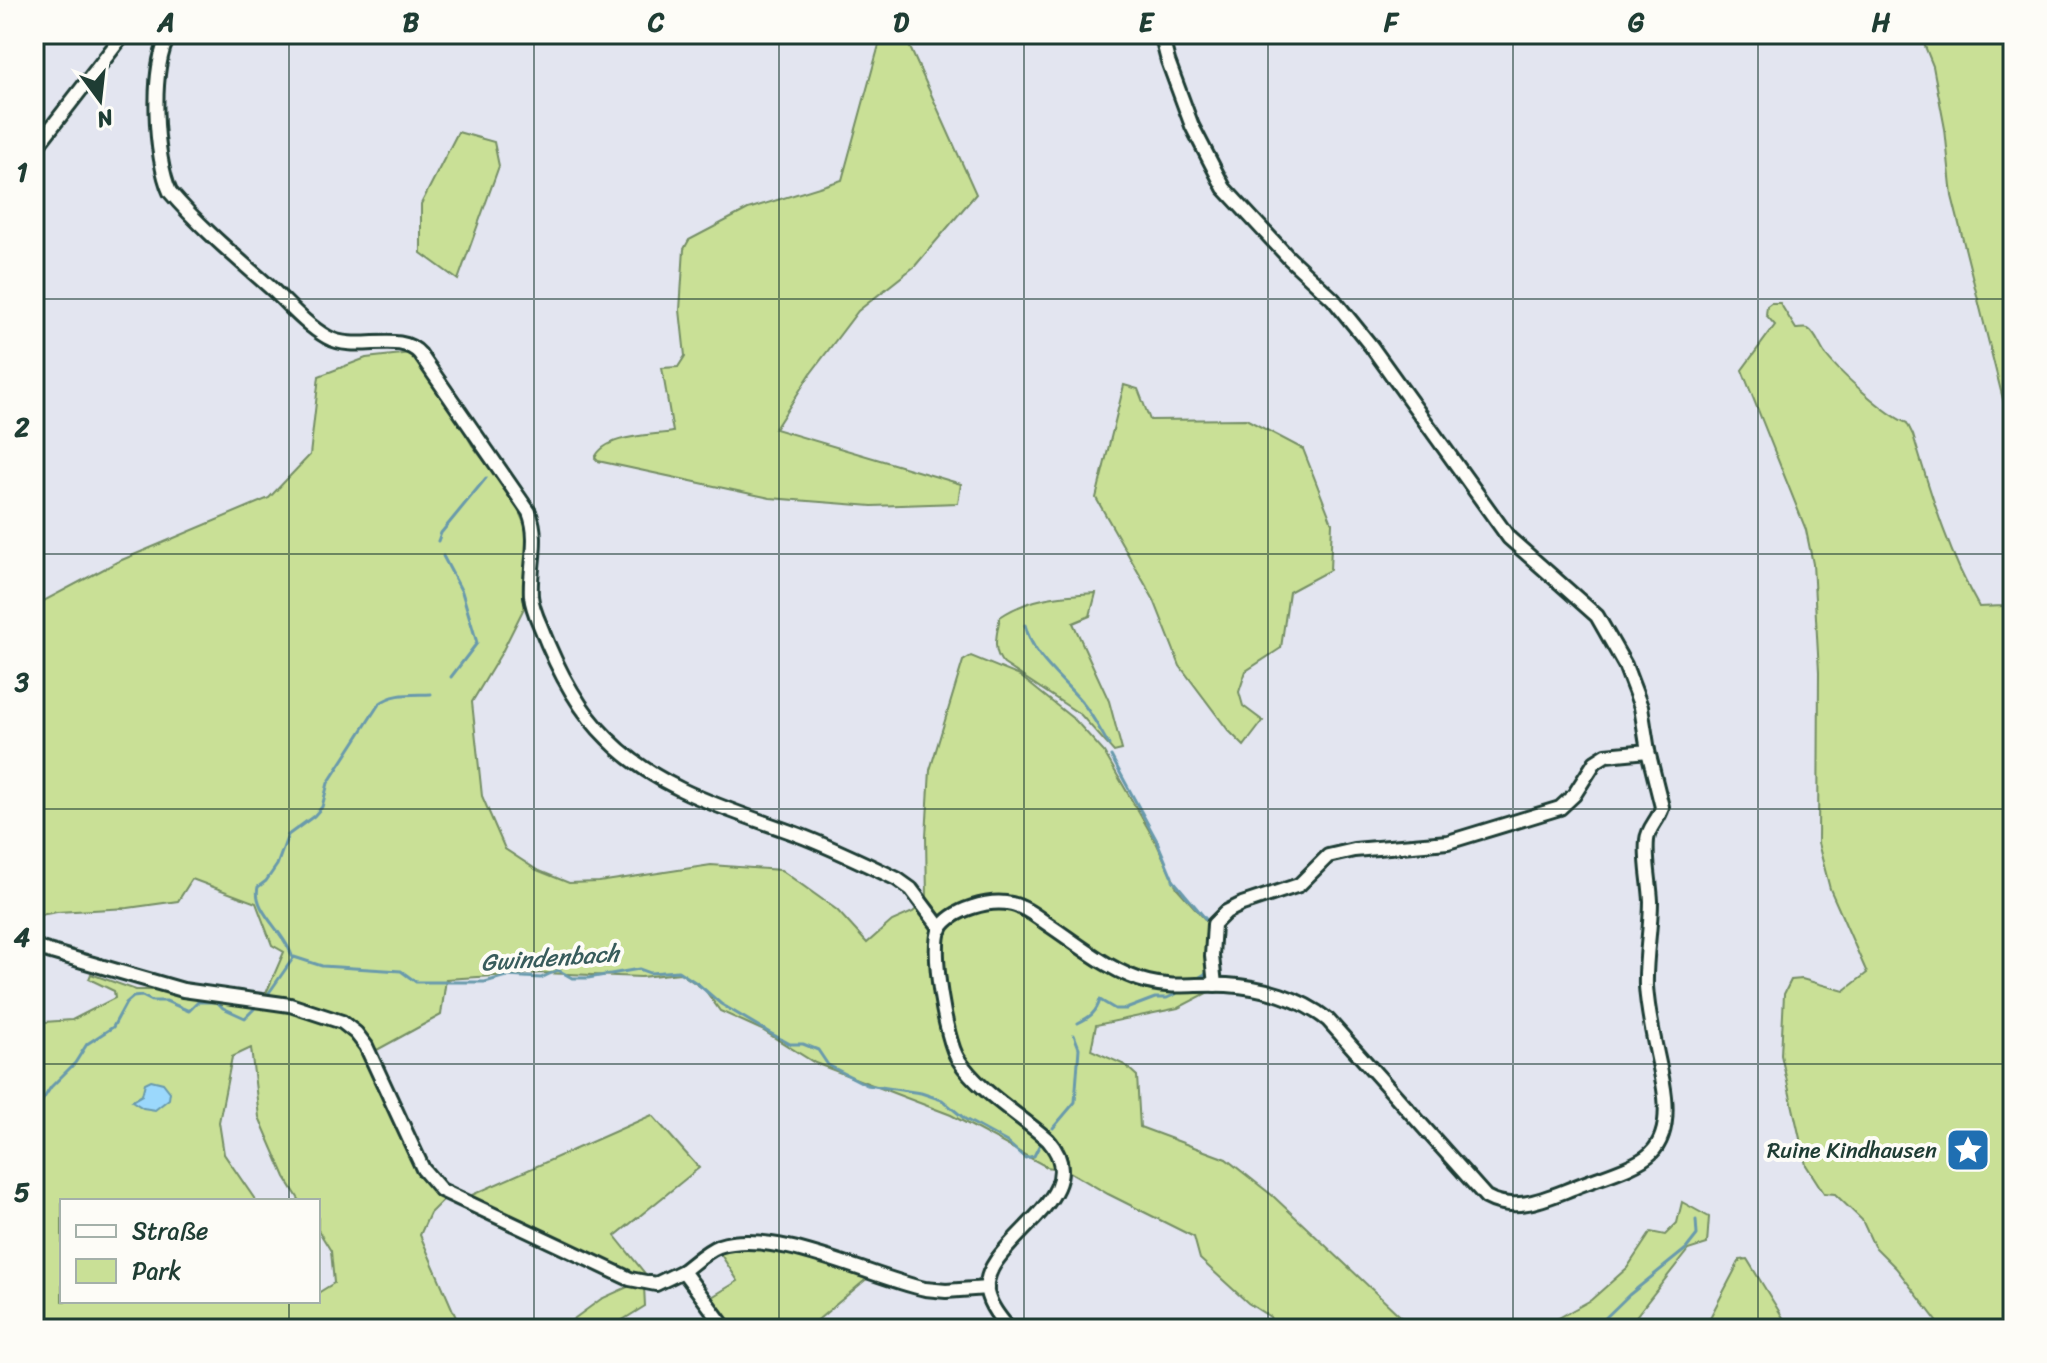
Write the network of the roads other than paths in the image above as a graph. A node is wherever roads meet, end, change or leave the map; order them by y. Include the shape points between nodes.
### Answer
1 (124, 34) edge
2 (170, 34) edge
3 (1161, 34) edge
4 (34, 150) edge
5 (1648, 751) junction
6 (941, 929) junction
7 (34, 947) edge
8 (1215, 985) junction
9 (683, 1271) junction
10 (987, 1288) junction
11 (726, 1329) edge
12 (1009, 1329) edge

1 - 4 street
2 - 6 street via 157,89 157,128 170,192 329,338 366,345 405,343 420,354 529,512 536,540 531,591 535,611 561,670 598,729 669,784 897,879
3 - 5 street via 1192,126 1224,188 1333,299 1509,538 1597,616 1625,665
5 - 8 street via 1606,755 1595,762 1560,808 1448,842 1328,856 1299,885 1242,904 1214,924
5 - 8 street via 1662,807 1647,837 1647,1003 1666,1108 1664,1129 1651,1153 1548,1197 1517,1206 1496,1202 1475,1187 1318,1011 1283,996
6 - 8 street via 966,910 1009,904 1141,980
6 - 10 street via 938,957 952,1049 969,1073 1048,1140 1063,1168 1058,1187 997,1262
7 - 9 street via 183,990 290,1005 337,1019 366,1046 417,1158 437,1187 630,1279 656,1284
9 - 10 street via 715,1248 754,1244 823,1257 925,1289
9 - 11 street
10 - 12 street

